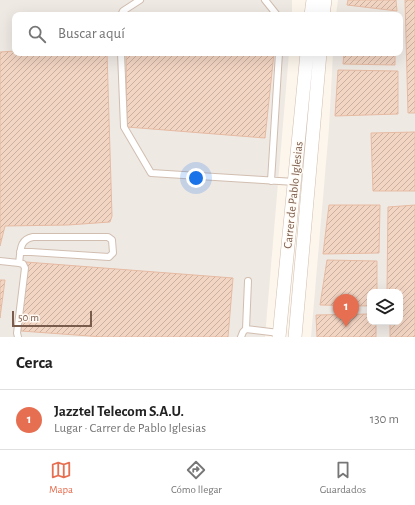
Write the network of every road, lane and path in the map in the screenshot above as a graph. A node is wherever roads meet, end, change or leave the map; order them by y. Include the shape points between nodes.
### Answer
1 (140, 0) edge
2 (265, 0) edge
3 (312, 0) edge
4 (325, 0) edge
5 (122, 12) edge
6 (275, 12) edge
7 (311, 12) edge
8 (323, 12) edge
9 (121, 56) edge
10 (280, 56) edge
11 (307, 56) edge
12 (320, 56) edge
13 (271, 181) junction
14 (295, 182) junction
15 (20, 252) junction
16 (0, 261) edge
17 (19, 262) junction
18 (248, 281) dead end
19 (246, 329) junction
20 (279, 335) edge
21 (18, 337) edge
22 (241, 337) edge
23 (295, 337) edge

1 - 5 lane
2 - 6 lane
3 - 7 street
4 - 8 street
9 - 13 lane via 124,127 151,173
10 - 13 lane
11 - 14 street, Carrer de Pablo Iglesias
12 - 23 street, Carrer de Pablo Iglesias
13 - 14 lane
14 - 20 street, Carrer de Pablo Iglesias
15 - 15 lane via 109,257 113,253 112,240 108,237 34,237 22,243
15 - 17 lane
16 - 17 lane
17 - 21 lane via 24,268
18 - 19 lane
19 - 20 lane
19 - 22 lane

